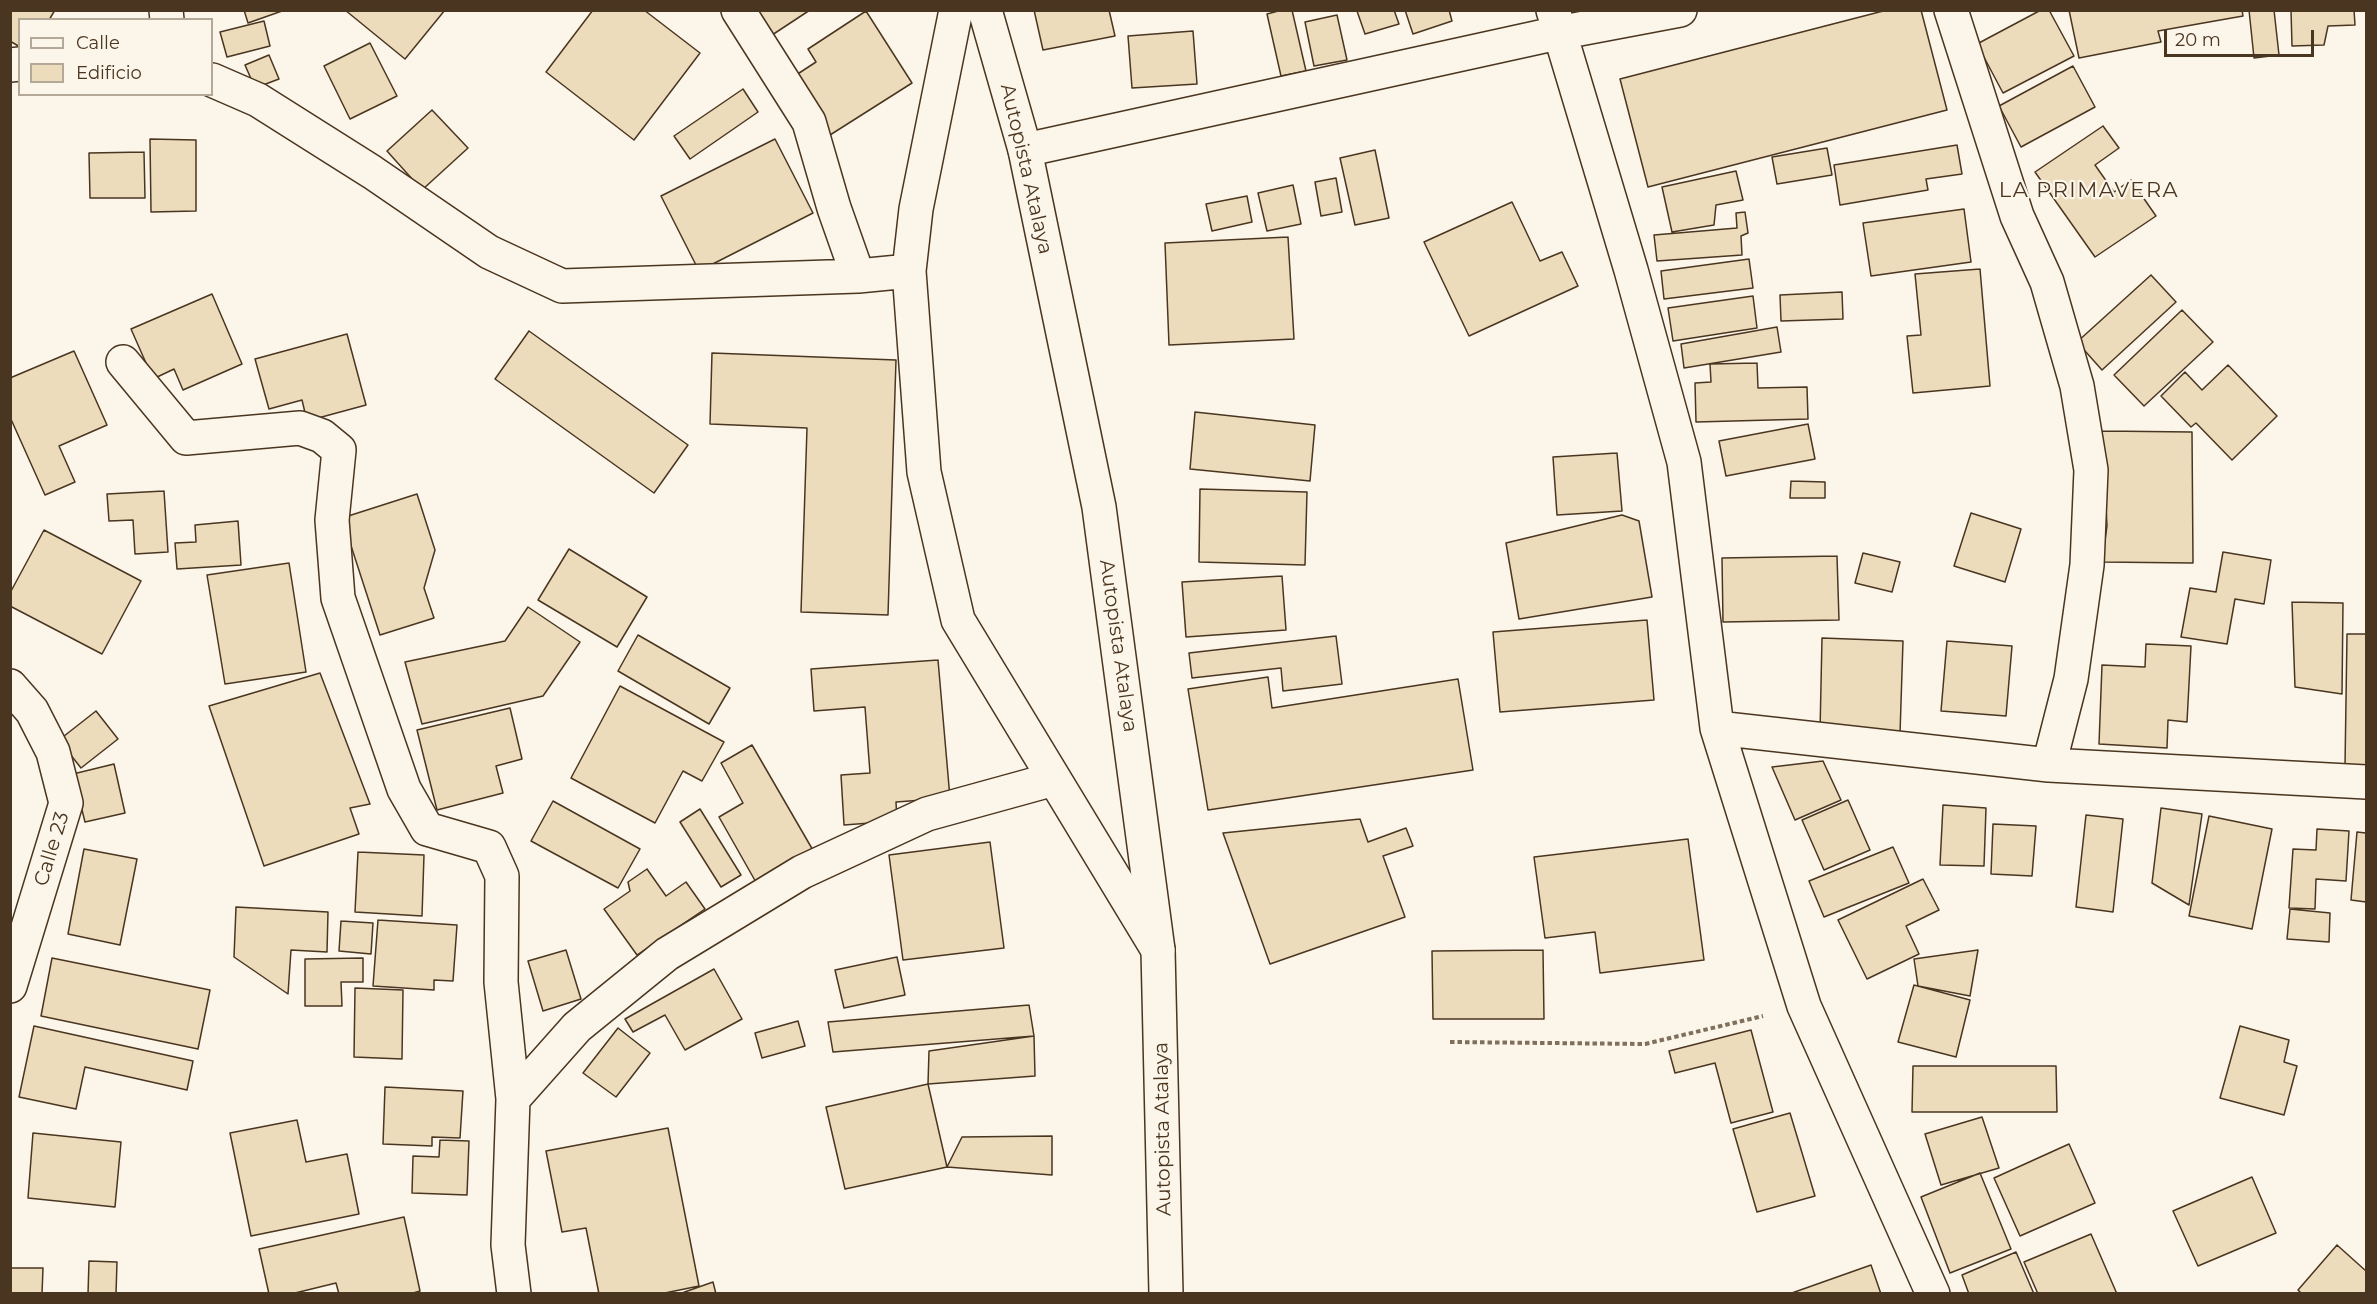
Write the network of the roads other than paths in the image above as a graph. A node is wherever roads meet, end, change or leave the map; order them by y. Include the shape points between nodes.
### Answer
1 (738, 10) edge
2 (956, 10) edge
3 (985, 10) edge
4 (1680, 10) edge
5 (1951, 10) edge
6 (1556, 22) edge
7 (213, 80) edge
8 (1025, 150) junction
9 (909, 271) junction
10 (858, 276) junction
11 (123, 362) dead end
12 (10, 686) edge
13 (1717, 728) junction
14 (2049, 765) junction
15 (1054, 779) junction
16 (2367, 782) edge
17 (1158, 950) junction
18 (10, 986) edge
19 (513, 1099) junction
20 (514, 1293) edge
21 (1166, 1293) edge
22 (1933, 1293) edge

1 - 10 street via 809,122
2 - 9 street via 916,209
3 - 8 street, Autopista Atalaya
4 - 6 street
5 - 14 street via 2017,216 2047,282 2077,386 2091,470 2087,565 2073,668
6 - 8 street
6 - 13 street via 1684,462
7 - 10 street via 258,100 489,252 562,286
8 - 17 street, Autopista Atalaya via 1099,507
9 - 10 street
9 - 15 street via 924,472 958,620
11 - 19 street via 186,438 300,428 322,436 339,450 332,520 338,598 404,789 427,829 489,847 502,876 501,982
12 - 18 street, Calle 23 via 32,711 53,752 66,803
13 - 14 street
13 - 22 street via 1804,1006
14 - 16 street
15 - 17 street
15 - 19 street via 927,814 802,872 658,961 576,1026
17 - 21 street, Autopista Atalaya
19 - 20 street via 508,1245

